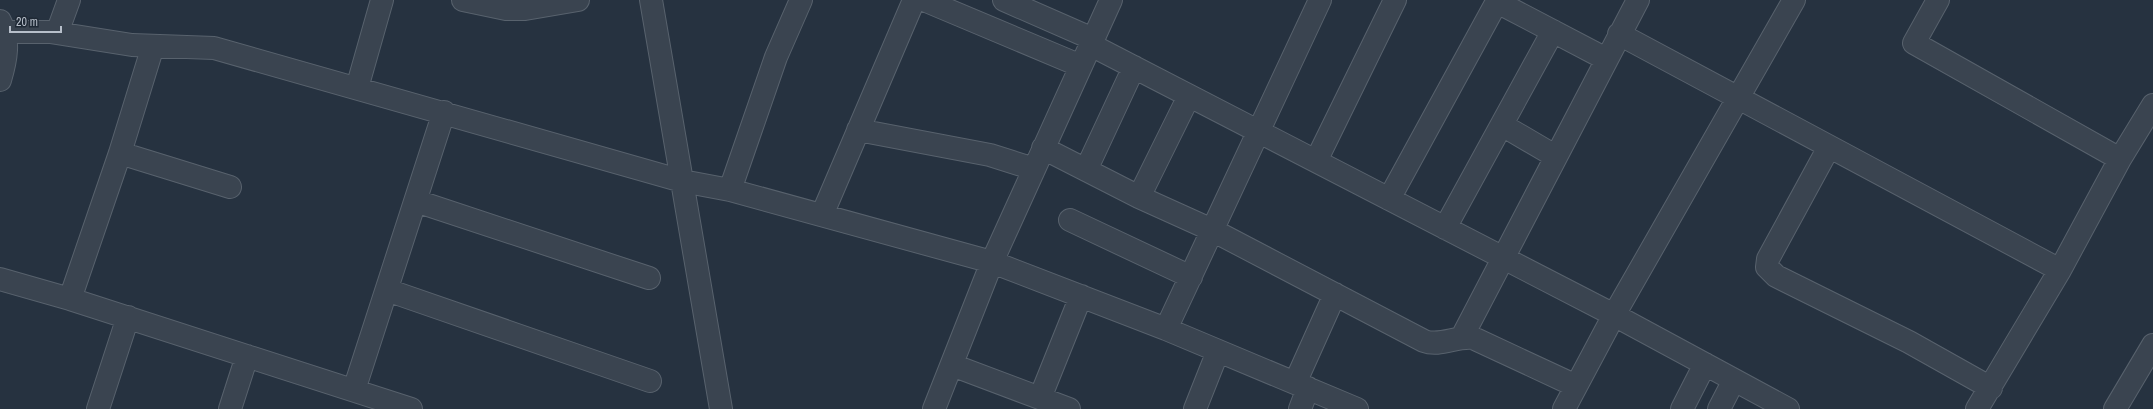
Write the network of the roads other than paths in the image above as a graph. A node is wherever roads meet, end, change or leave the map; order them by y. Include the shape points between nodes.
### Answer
1 (69, 0) edge
2 (382, 0) edge
3 (463, 0) edge
4 (578, 0) edge
5 (651, 0) edge
6 (801, 0) edge
7 (914, 0) edge
8 (924, 0) edge
9 (1004, 0) edge
10 (1111, 0) edge
11 (1320, 0) edge
12 (1395, 0) edge
13 (1638, 0) edge
14 (1794, 0) edge
15 (1938, 0) edge
16 (489, 3) edge
17 (2, 28) edge
18 (1553, 31) junction
19 (57, 33) junction
20 (1619, 34) junction
21 (1092, 42) junction
22 (153, 46) junction
23 (1606, 59) junction
24 (1081, 66) junction
25 (1134, 67) junction
26 (0, 80) edge
27 (357, 88) junction
28 (1189, 96) junction
29 (1738, 98) junction
30 (444, 112) junction
31 (2151, 114) edge
32 (1502, 125) junction
33 (858, 130) junction
34 (1258, 131) junction
35 (1829, 147) junction
36 (1043, 148) junction
37 (120, 153) junction
38 (1555, 156) junction
39 (2120, 159) junction
40 (1316, 161) junction
41 (1034, 169) junction
42 (1086, 170) junction
43 (682, 181) junction
44 (230, 187) dead end
45 (730, 190) junction
46 (1139, 196) junction
47 (1389, 199) junction
48 (416, 201) junction
49 (822, 215) junction
50 (1070, 220) dead end
51 (1445, 228) junction
52 (1212, 230) junction
53 (1502, 258) junction
54 (992, 262) junction
55 (2060, 270) junction
56 (1191, 277) junction
57 (0, 278) edge
58 (649, 278) dead end
59 (387, 290) junction
60 (1335, 294) junction
61 (1081, 296) junction
62 (70, 299) junction
63 (1614, 315) junction
64 (128, 317) junction
65 (1166, 329) junction
66 (1462, 336) junction
67 (1218, 351) junction
68 (2151, 355) edge
69 (247, 356) junction
70 (1705, 364) junction
71 (952, 365) junction
72 (1734, 380) junction
73 (650, 381) dead end
74 (1302, 386) junction
75 (1576, 386) junction
76 (1991, 388) junction
77 (354, 390) junction
78 (1043, 403) edge
79 (98, 409) edge
80 (230, 409) edge
81 (411, 409) edge
82 (721, 409) edge
83 (934, 409) edge
84 (1069, 409) edge
85 (1195, 409) edge
86 (1300, 409) edge
87 (1357, 409) edge
88 (1564, 409) edge
89 (1682, 409) edge
90 (1719, 409) edge
91 (1788, 409) edge
92 (1977, 409) edge
93 (2115, 409) edge

1 - 19 street
2 - 27 street
3 - 16 street
4 - 16 street via 525,9
5 - 43 street
6 - 45 street via 776,57
7 - 33 street
8 - 24 street
9 - 21 street
10 - 21 street
11 - 34 street
12 - 40 street
13 - 20 street
14 - 29 street
15 - 39 street via 1914,44
17 - 19 street
17 - 26 street via 6,59
18 - 23 street
18 - 32 street
18 - 47 street via 1503,5 1494,7
19 - 22 street
20 - 23 street
20 - 29 street
21 - 24 street
21 - 25 street
22 - 27 street via 214,48
22 - 37 street
23 - 38 street
24 - 36 street
25 - 28 street
25 - 42 street
27 - 30 street
28 - 34 street
28 - 46 street
29 - 35 street
29 - 63 street
30 - 43 street
30 - 48 street
31 - 39 street
32 - 38 street
32 - 51 street
33 - 41 street via 990,155
33 - 49 street
34 - 40 street
34 - 52 street
35 - 55 street
35 - 76 street via 1768,259 1767,267 1776,276 1909,342
36 - 41 street
36 - 42 street
37 - 44 street
37 - 62 street
38 - 53 street
39 - 55 street
40 - 47 street
41 - 54 street
42 - 46 street
43 - 45 street
43 - 82 street
45 - 49 street
46 - 52 street
47 - 51 street
48 - 58 street
48 - 59 street
49 - 54 street
50 - 56 street
51 - 53 street
52 - 56 street
52 - 60 street
53 - 63 street
53 - 66 street
54 - 61 street
54 - 71 street
55 - 76 street
56 - 65 street
57 - 62 street
59 - 73 street
59 - 77 street
60 - 66 street via 1431,343
60 - 74 street
61 - 65 street
61 - 78 street
62 - 64 street
63 - 70 street
63 - 75 street
64 - 69 street
64 - 79 street
65 - 67 street
66 - 75 street via 1490,345
67 - 74 street
67 - 85 street
68 - 93 street
69 - 77 street
69 - 80 street
70 - 72 street
70 - 89 street
71 - 78 street
71 - 83 street
72 - 90 street
72 - 91 street
74 - 86 street
74 - 87 street
75 - 88 street
76 - 92 street
77 - 81 street
78 - 84 street

